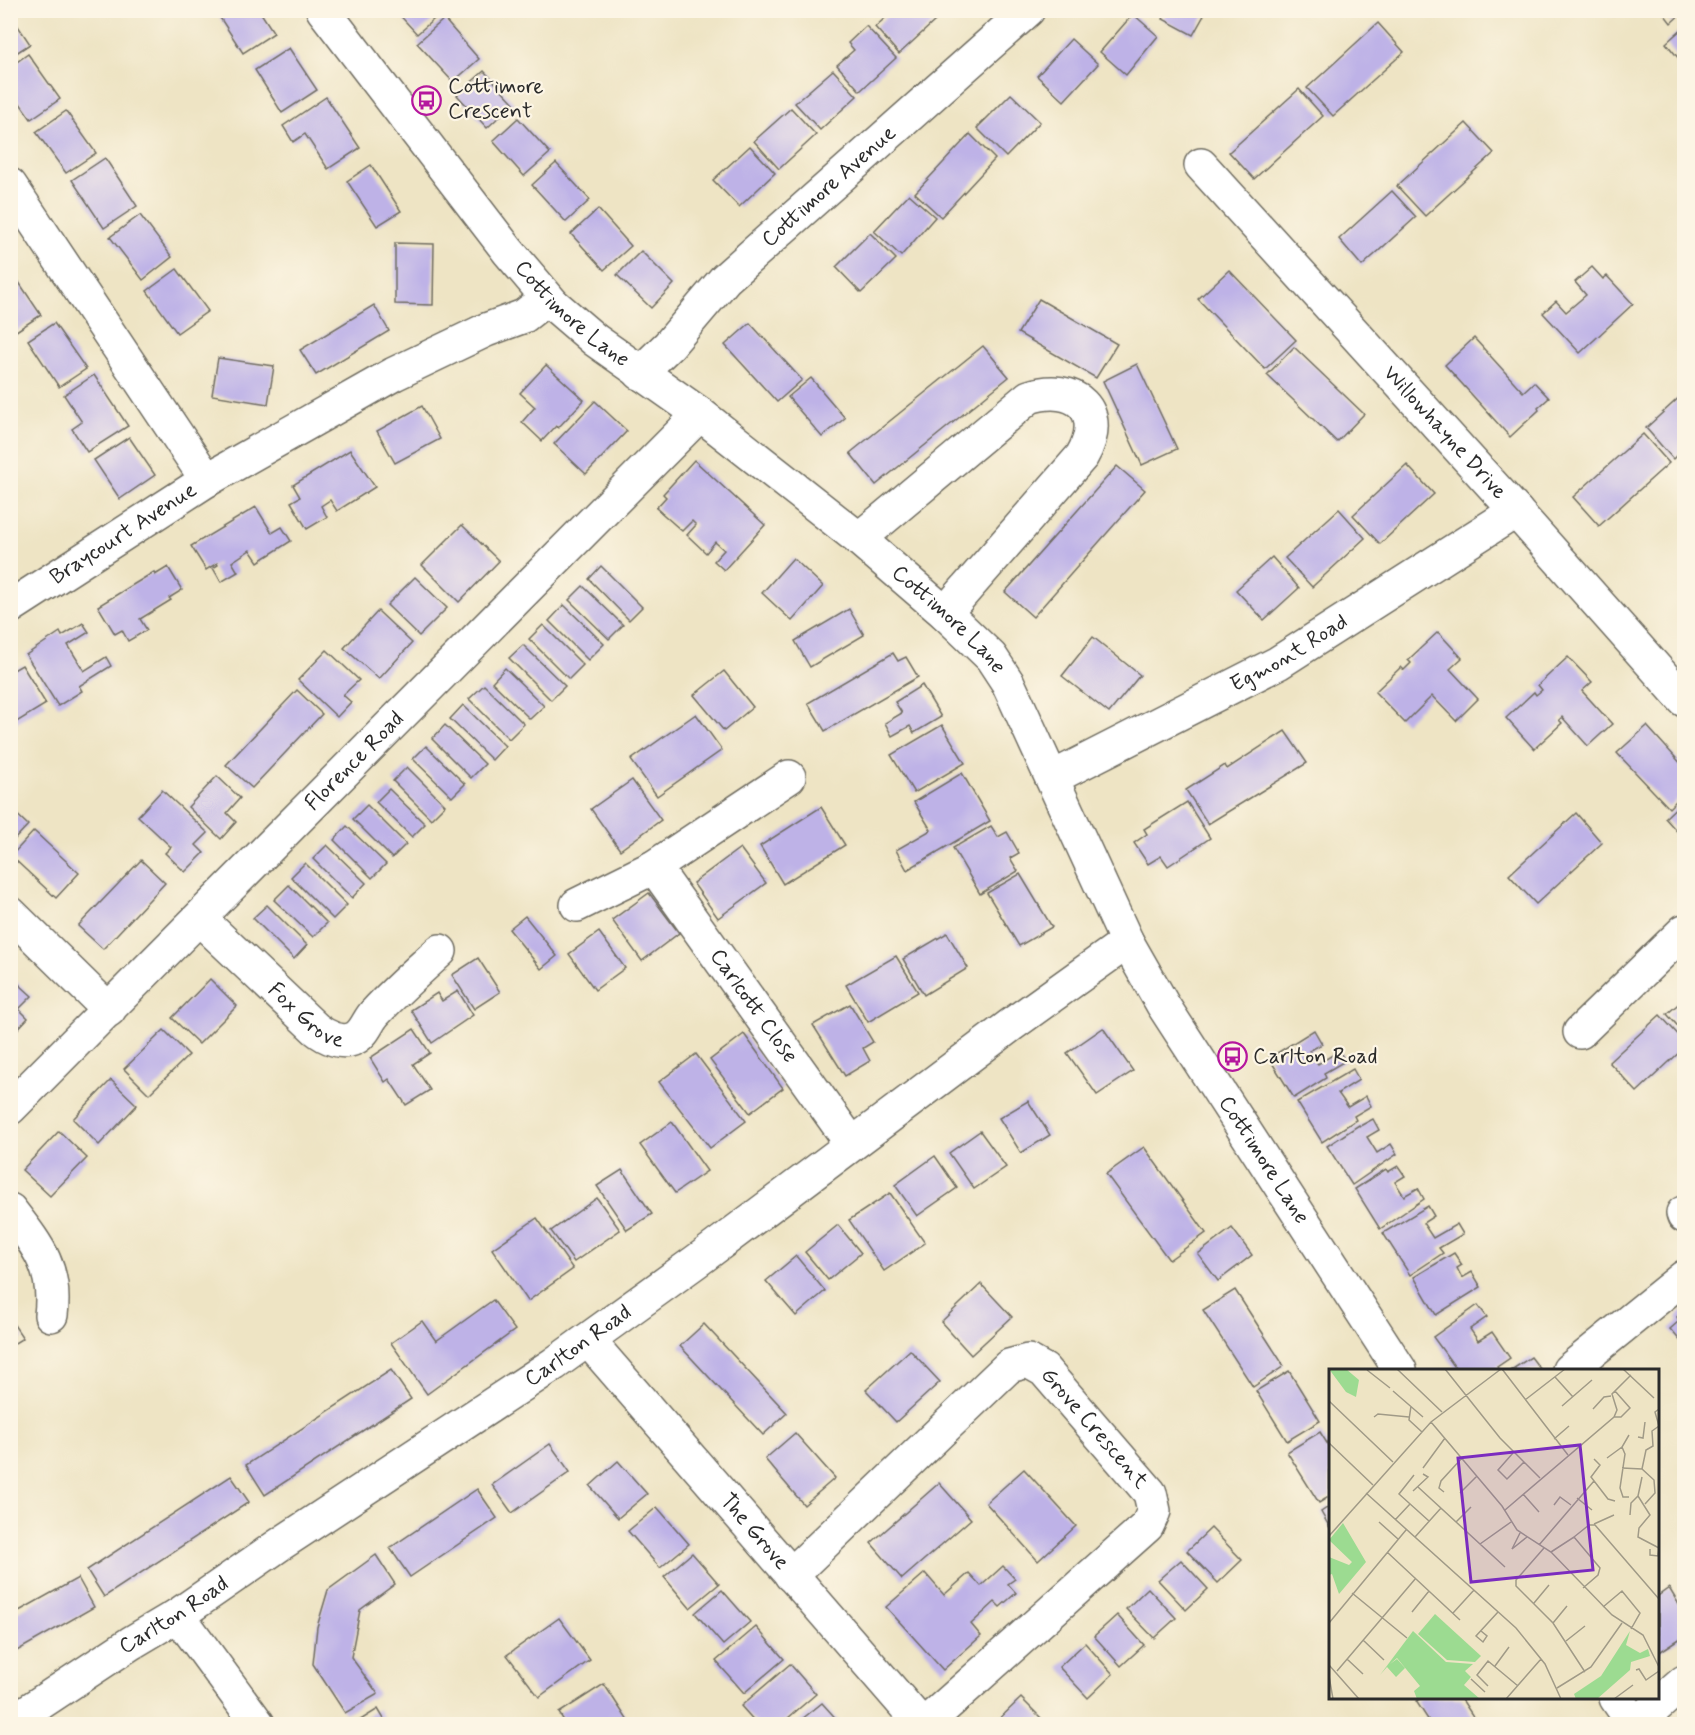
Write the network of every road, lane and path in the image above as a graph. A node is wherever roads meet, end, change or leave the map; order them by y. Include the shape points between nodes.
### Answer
1 (323, 10) edge
2 (1028, 10) edge
3 (1201, 165) dead end
4 (10, 185) edge
5 (547, 298) junction
6 (640, 373) junction
7 (700, 414) junction
8 (207, 480) junction
9 (1516, 511) junction
10 (859, 539) junction
11 (10, 607) edge
12 (945, 613) junction
13 (1684, 700) edge
14 (789, 777) dead end
15 (1052, 778) junction
16 (654, 867) junction
17 (577, 905) dead end
18 (10, 913) edge
19 (200, 920) junction
20 (1684, 931) edge
21 (1127, 942) junction
22 (440, 951) dead end
23 (109, 1010) junction
24 (1580, 1032) dead end
25 (10, 1108) edge
26 (852, 1144) junction
27 (10, 1210) edge
28 (1684, 1277) edge
29 (51, 1315) dead end
30 (588, 1340) junction
31 (1399, 1369) edge
32 (1571, 1369) edge
33 (791, 1575) junction
34 (178, 1615) junction
35 (1684, 1682) edge
36 (1617, 1699) edge
37 (10, 1723) edge
38 (258, 1725) edge
39 (923, 1725) edge
40 (1635, 1725) edge

1 - 5 street, Cottimore Lane
2 - 6 street, Cottimore Avenue via 726,279
3 - 9 street, Willowhayne Drive
4 - 8 street
5 - 6 street, Cottimore Lane
5 - 8 street via 524,316 394,374
6 - 7 street, Cottimore Lane
7 - 10 street, Cottimore Lane
7 - 19 street, Florence Road
8 - 11 street, Braycourt Avenue
9 - 13 street, Willowhayne Drive
9 - 15 street, Egmont Road via 1278,663
10 - 12 street, Cottimore Lane
10 - 12 street via 1029,397 1056,392 1084,403 1091,430 1082,456
12 - 15 street, Cottimore Lane via 991,657 1008,683
14 - 16 street
15 - 21 street, Cottimore Lane
16 - 17 street
16 - 26 street, Carlcott Close
18 - 23 street
19 - 22 street, Fox Grove via 316,1029 325,1036 345,1041 363,1031 381,1006
19 - 23 street, Florence Road
20 - 24 street
21 - 26 street, Carlton Road
21 - 31 street, Cottimore Lane via 1163,1005
23 - 25 street, Florence Road
26 - 30 street, Carlton Road
27 - 29 street via 46,1261 53,1297
28 - 32 street
30 - 33 street, The Grove
30 - 34 street, Carlton Road
33 - 39 street, The Grove
33 - 39 street, Grove Crescent via 1009,1366 1028,1361 1044,1370 1150,1493 1154,1511 1147,1526
34 - 37 street, Carlton Road
34 - 38 street
35 - 40 street
36 - 40 street

